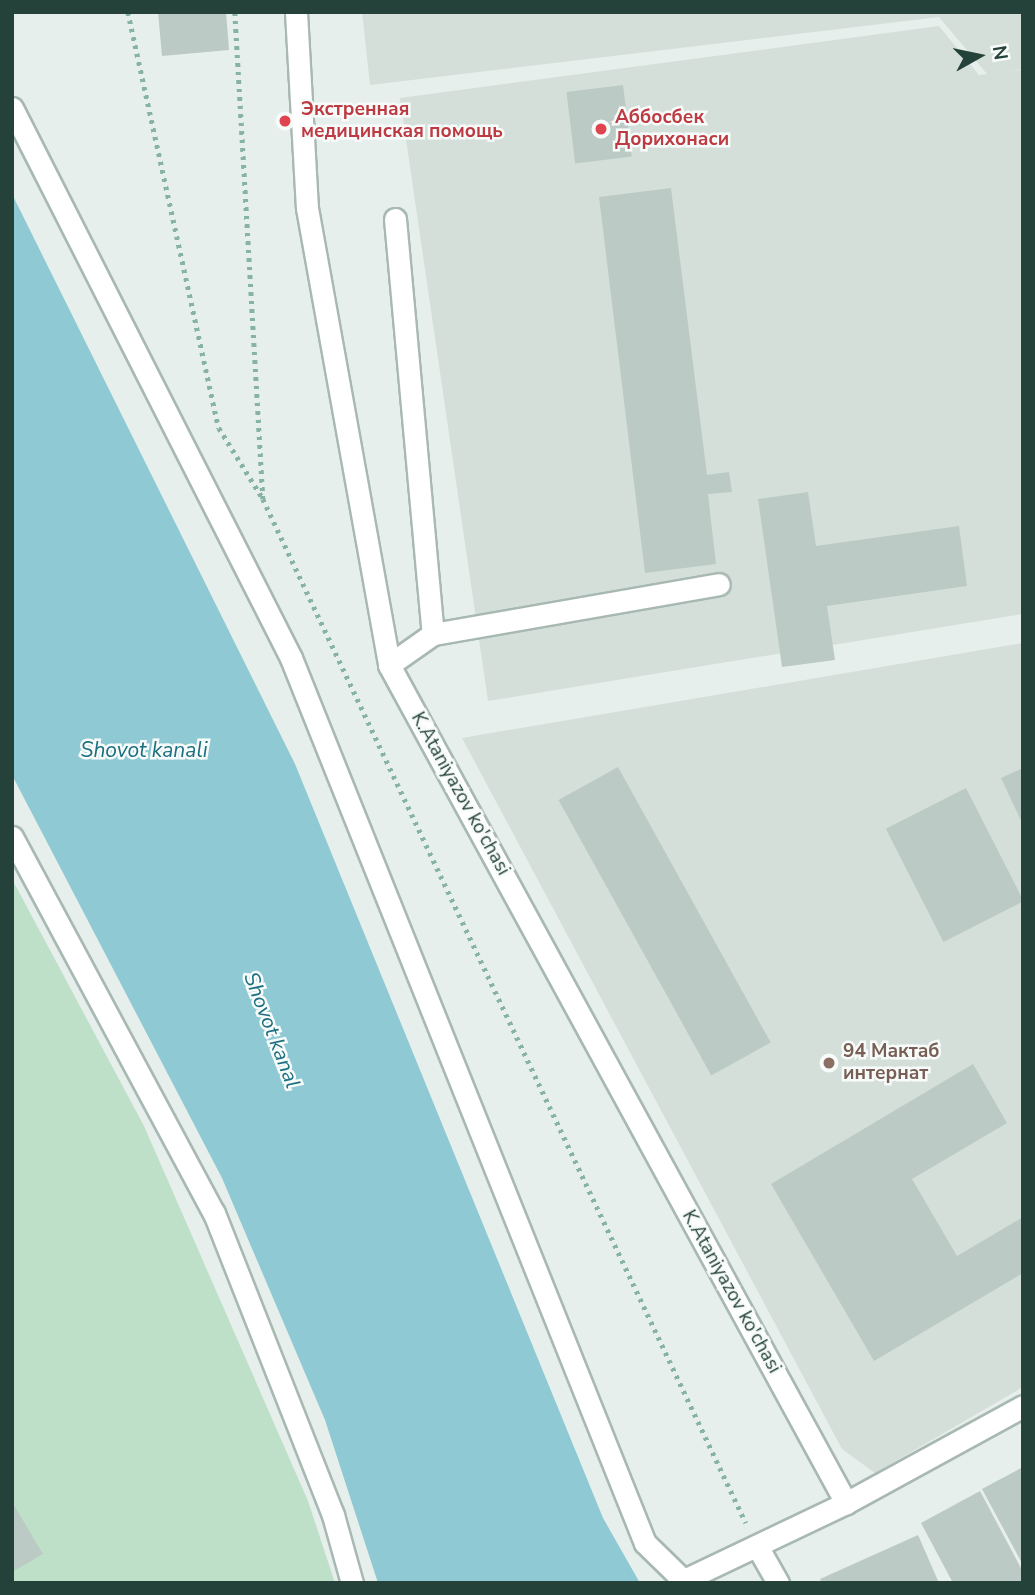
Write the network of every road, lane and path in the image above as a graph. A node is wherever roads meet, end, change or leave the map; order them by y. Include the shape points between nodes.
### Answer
1 (128, 12) edge
2 (302, 12) edge
3 (296, 13) edge
4 (12, 108) edge
5 (395, 219) dead end
6 (263, 499) dead end
7 (719, 584) dead end
8 (433, 634) junction
9 (390, 665) junction
10 (12, 837) edge
11 (1023, 1406) edge
12 (846, 1503) junction
13 (757, 1546) junction
14 (680, 1581) edge
15 (352, 1583) edge
16 (778, 1583) edge

1 - 6 path via 219,428
2 - 3 street
3 - 9 street, K.Ataniyazov ko'chasi via 307,208
4 - 14 street via 291,659 645,1543
5 - 8 street
7 - 8 street
8 - 9 street
9 - 12 street, K.Ataniyazov ko'chasi
10 - 15 street via 214,1213 332,1515
11 - 12 street
12 - 13 street
13 - 14 street
13 - 16 street

